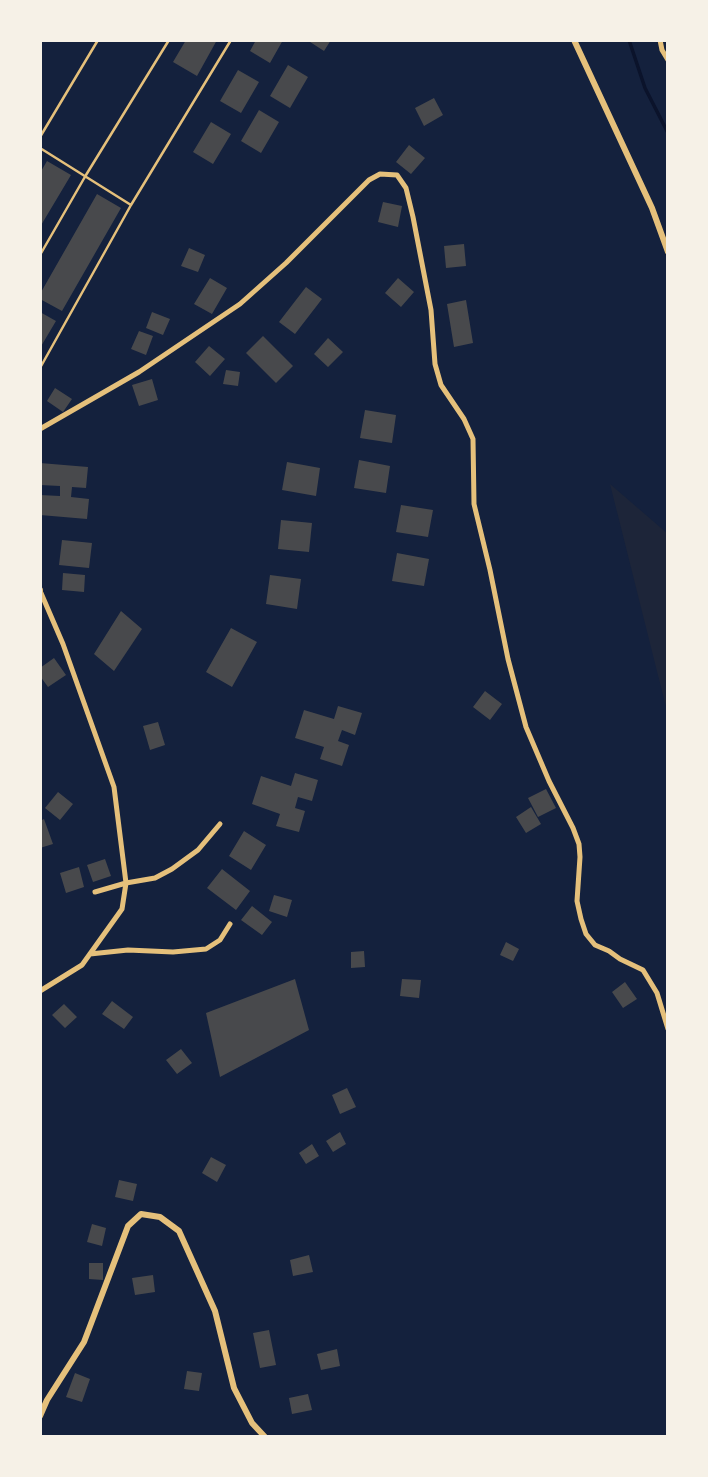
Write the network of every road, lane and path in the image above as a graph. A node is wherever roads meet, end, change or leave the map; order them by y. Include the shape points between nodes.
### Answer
1 (98, 40) edge
2 (169, 40) edge
3 (231, 40) edge
4 (574, 40) edge
5 (660, 40) edge
6 (668, 60) edge
7 (40, 137) edge
8 (40, 148) edge
9 (86, 175) junction
10 (131, 205) junction
11 (668, 252) edge
12 (40, 255) edge
13 (40, 368) edge
14 (40, 429) edge
15 (41, 594) edge
16 (220, 824) dead end
17 (126, 883) junction
18 (95, 891) dead end
19 (230, 924) dead end
20 (90, 954) junction
21 (40, 991) edge
22 (668, 1029) edge
23 (40, 1416) edge
24 (265, 1437) edge

1 - 7 lane
2 - 9 lane
3 - 10 lane
4 - 11 street
5 - 6 street
8 - 9 lane
9 - 10 lane
9 - 12 lane
10 - 13 lane
14 - 22 street via 139,372 240,303 369,180 380,174 397,175 406,188 413,217 441,385 473,439 474,504 522,713 579,844 577,901 581,919 595,944 643,970 657,993
15 - 17 street via 114,787
16 - 17 street via 198,850 172,869 155,878
17 - 18 street
17 - 20 street via 122,909
19 - 20 street via 220,940 206,949
20 - 21 street via 82,965
23 - 24 street via 83,1342 128,1226 141,1214 160,1217 179,1231 215,1311 234,1388

